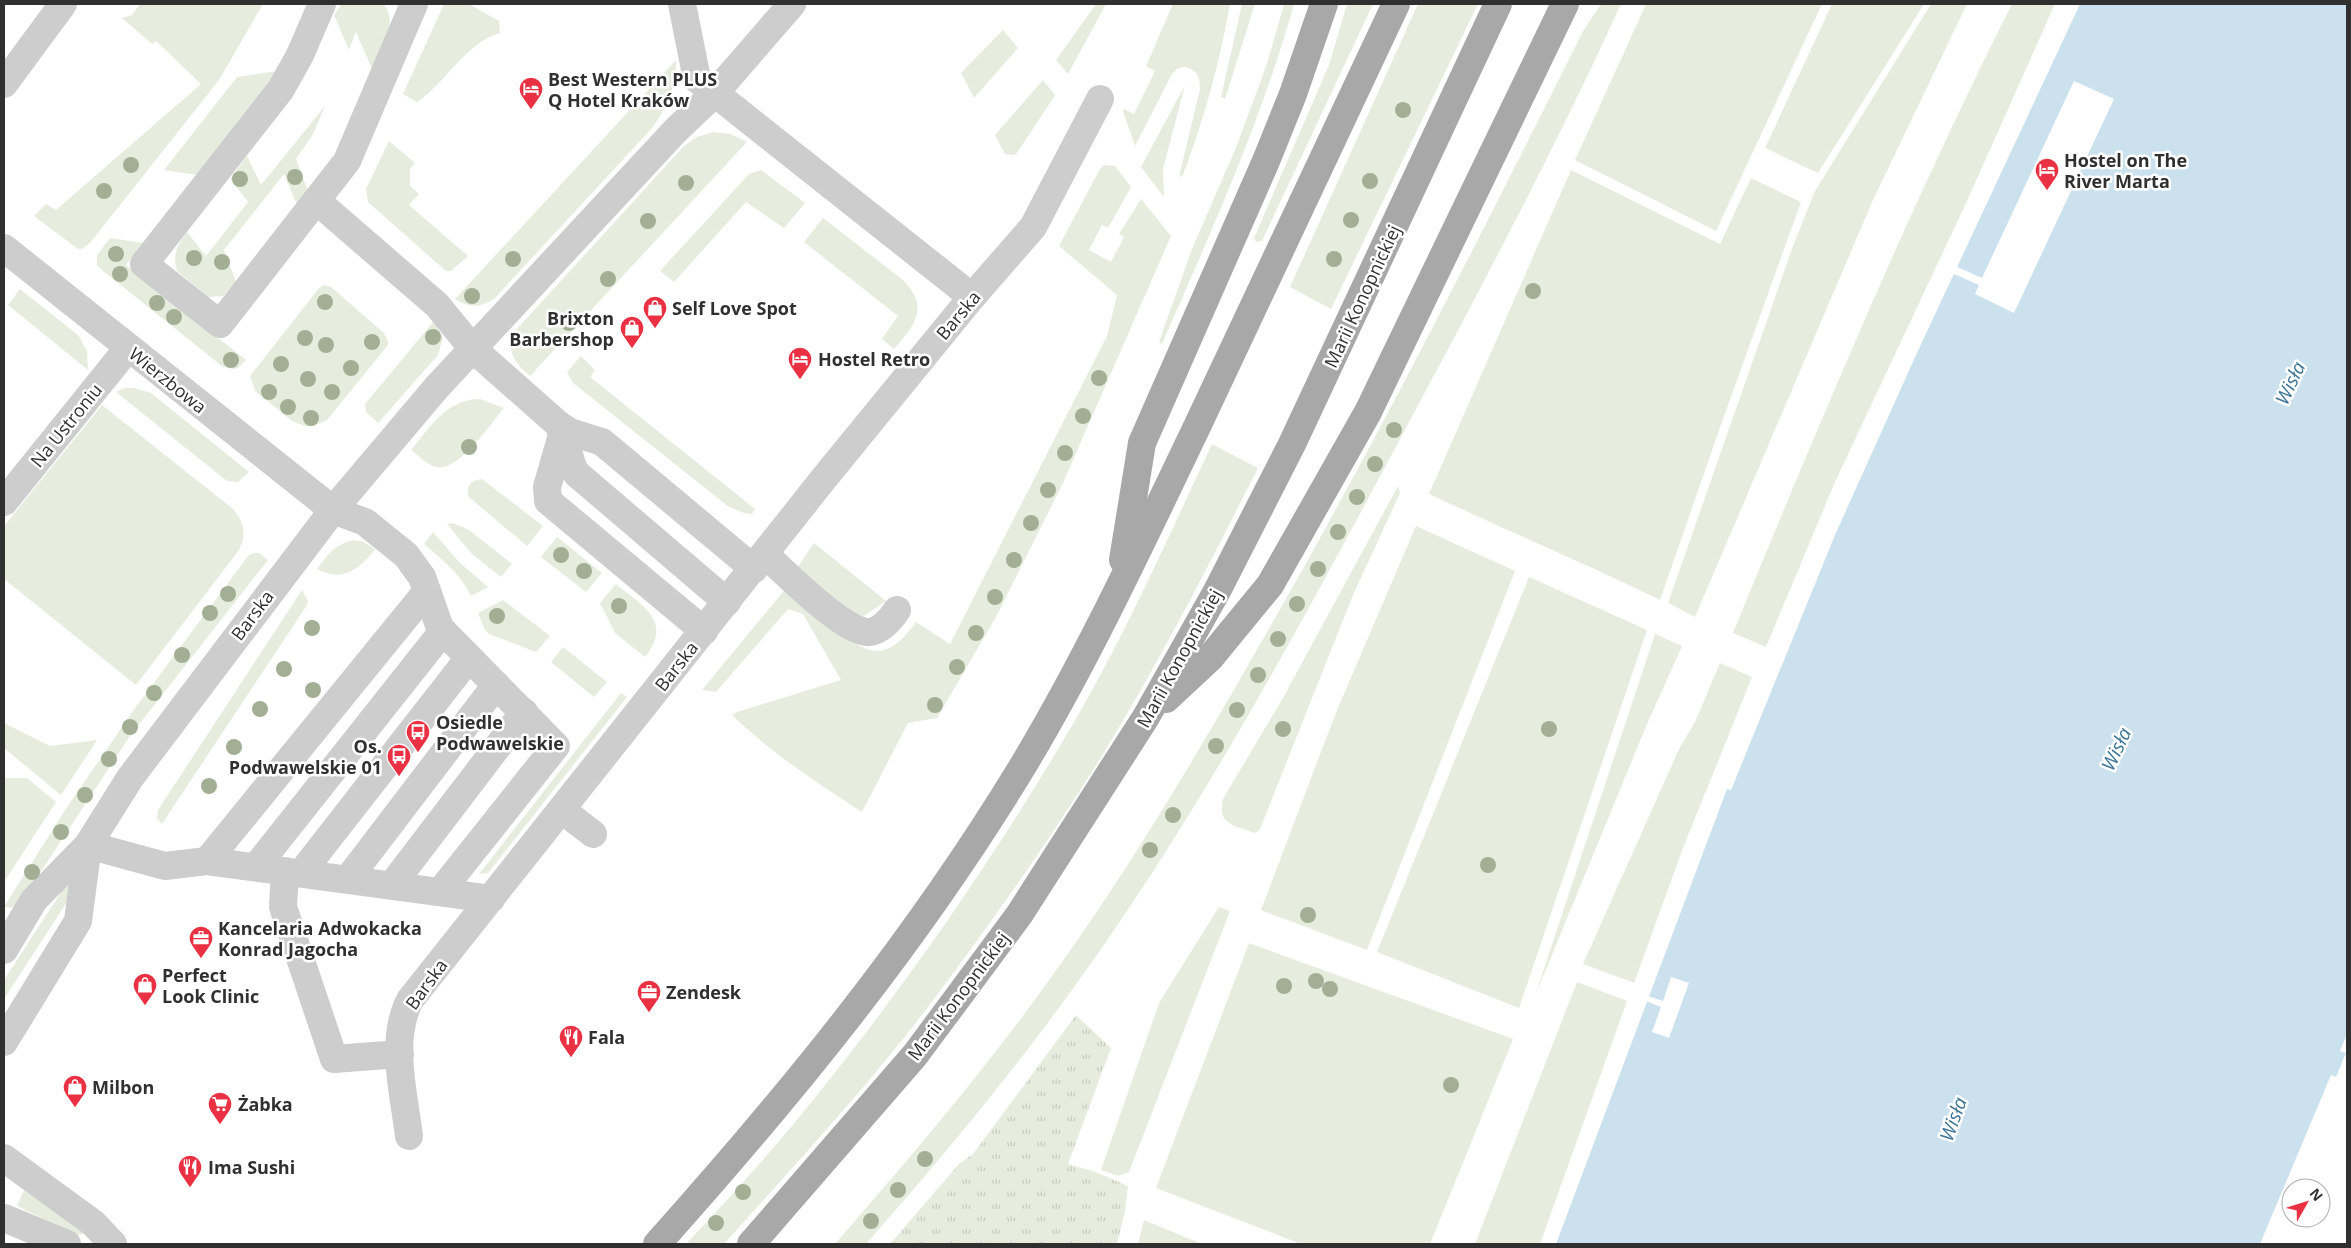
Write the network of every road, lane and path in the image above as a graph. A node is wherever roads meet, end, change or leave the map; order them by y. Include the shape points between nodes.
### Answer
1 (63, 4) edge
2 (322, 4) edge
3 (414, 4) edge
4 (682, 4) edge
5 (792, 4) edge
6 (1324, 4) edge
7 (1396, 4) edge
8 (1498, 4) edge
9 (1565, 4) edge
10 (4, 84) edge
11 (715, 93) junction
12 (1100, 99) dead end
13 (318, 202) junction
14 (4, 248) edge
15 (972, 297) junction
16 (128, 348) junction
17 (473, 349) junction
18 (559, 426) junction
19 (4, 502) edge
20 (333, 510) junction
21 (760, 561) junction
22 (1119, 589) junction
23 (427, 591) junction
24 (728, 602) junction
25 (897, 610) dead end
26 (443, 631) junction
27 (704, 631) junction
28 (469, 658) junction
29 (496, 685) junction
30 (524, 712) junction
31 (1146, 717) junction
32 (562, 810) junction
33 (593, 834) dead end
34 (88, 845) junction
35 (207, 861) junction
36 (256, 867) junction
37 (294, 872) junction
38 (348, 879) junction
39 (392, 885) junction
40 (440, 892) junction
41 (491, 899) junction
42 (4, 950) edge
43 (4, 1042) edge
44 (400, 1054) junction
45 (409, 1136) dead end
46 (4, 1158) edge
47 (4, 1218) edge
48 (66, 1244) edge
49 (113, 1244) edge
50 (657, 1244) edge
51 (751, 1244) edge

1 - 10 street
2 - 13 street via 281,89 144,264 220,324
3 - 13 street via 352,151
4 - 11 street via 697,79
5 - 11 street, Barska
6 - 22 main road via 1266,160 1142,443
7 - 22 main road
8 - 31 main road, Marii Konopnickiej via 1292,444 1217,592
9 - 31 main road via 1368,412 1270,585 1210,658
11 - 15 street
11 - 17 street, Barska via 676,130
12 - 15 street, Barska via 1033,227
13 - 17 street via 437,305
14 - 16 street, Wierzbowa
15 - 21 street, Barska
16 - 19 street, Na Ustroniu
16 - 20 street, Wierzbowa
17 - 18 street
17 - 20 street, Barska
18 - 21 street via 602,442
18 - 24 street via 564,432 577,474
18 - 27 street via 562,435 547,487 548,501
20 - 23 street, Wierzbowa via 365,522 406,556 418,570
20 - 34 street, Barska via 130,778
21 - 24 street, Barska
21 - 25 street via 850,626 869,632 880,628
22 - 50 main road via 1023,765 896,956 780,1104
23 - 26 street, Wierzbowa
23 - 35 street
24 - 27 street, Barska
26 - 28 street, Wierzbowa
26 - 36 street
27 - 32 street, Barska
28 - 29 street, Wierzbowa
28 - 37 street
29 - 30 street, Wierzbowa
29 - 38 street
30 - 39 street
30 - 40 street, Wierzbowa via 556,746
31 - 51 main road, Marii Konopnickiej via 1024,908 962,993 915,1055
32 - 33 street
32 - 41 street, Barska
34 - 35 street via 165,866
34 - 42 street, Barska via 34,900
34 - 43 street, Barska via 78,921
35 - 36 street
36 - 37 street
37 - 38 street
37 - 44 street via 283,907 334,1059
38 - 39 street
39 - 40 street
40 - 41 street
41 - 44 street, Barska via 410,1000 402,1021
44 - 45 street, Barska
46 - 49 street via 94,1223
47 - 48 street

